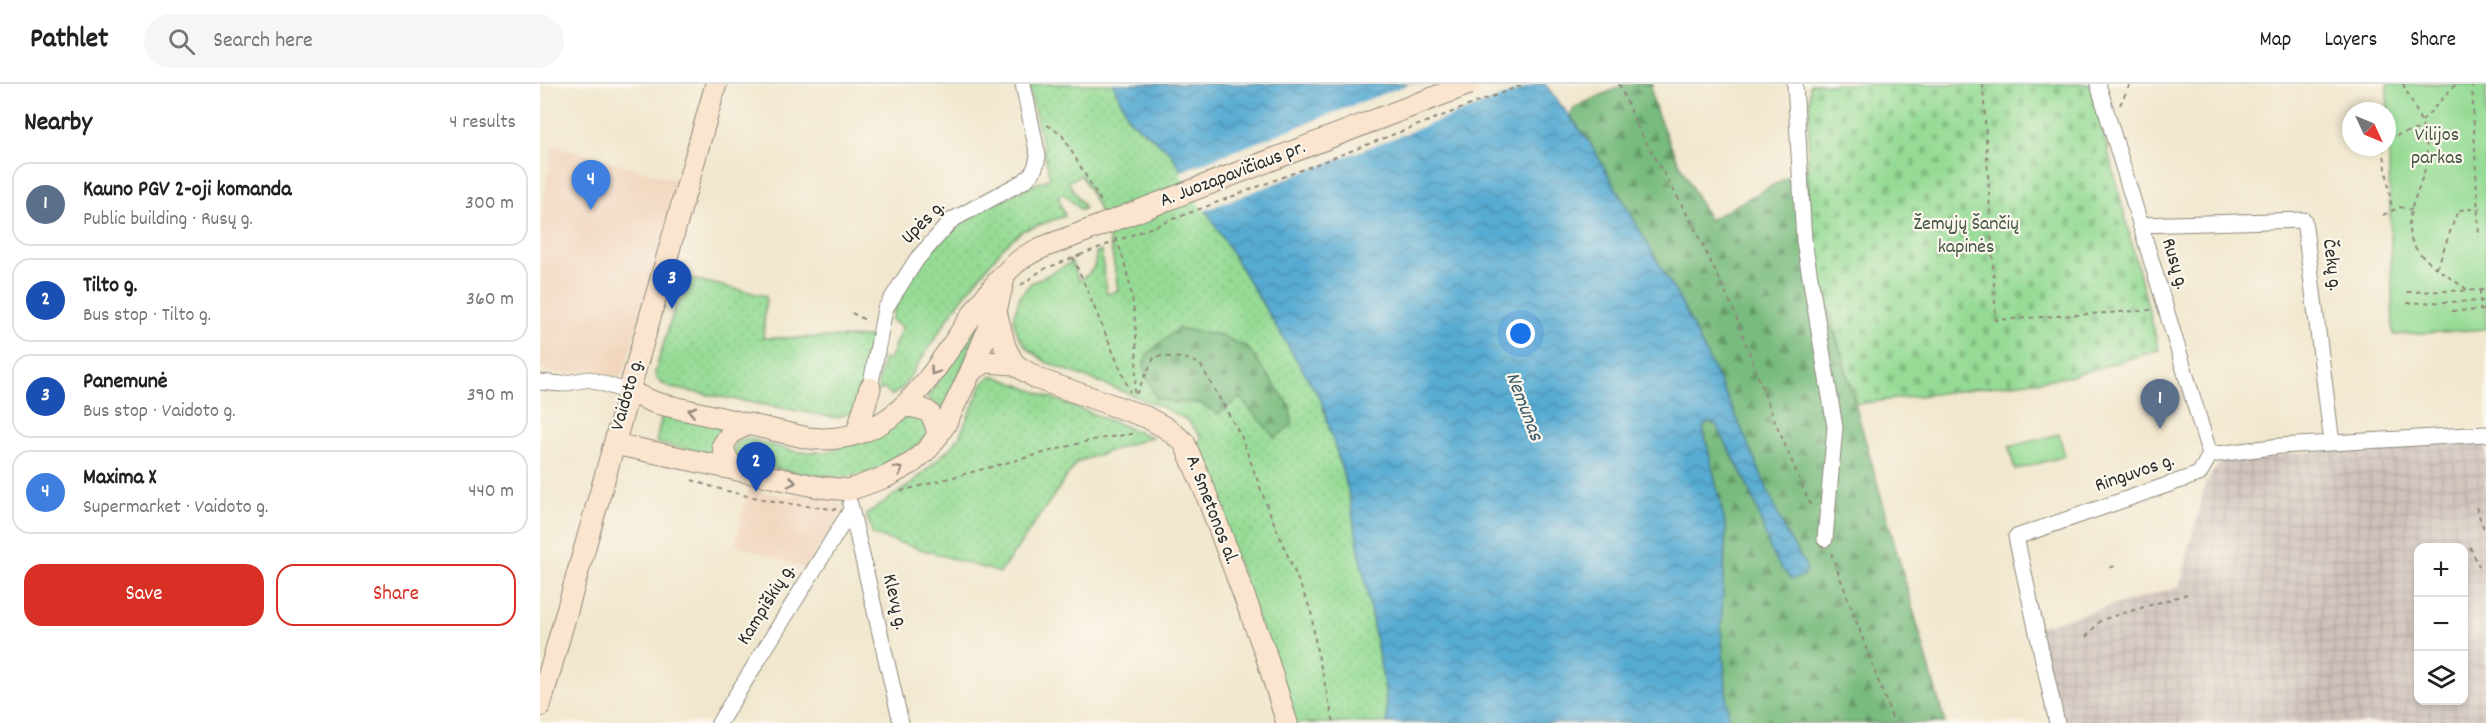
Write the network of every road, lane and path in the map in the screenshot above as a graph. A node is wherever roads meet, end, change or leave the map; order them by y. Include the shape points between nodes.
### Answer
1 (716, 84) edge
2 (1023, 84) edge
3 (1469, 84) edge
4 (1525, 84) edge
5 (1619, 84) edge
6 (1795, 84) edge
7 (1983, 84) edge
8 (2098, 84) edge
9 (2403, 84) edge
10 (2456, 84) edge
11 (2472, 84) edge
12 (1029, 113) junction
13 (2422, 121) junction
14 (2423, 128) junction
15 (2396, 136) edge
16 (2384, 156) edge
17 (2478, 208) junction
18 (2486, 208) edge
19 (1105, 210) dead end
20 (2412, 210) junction
21 (2392, 211) junction
22 (2383, 215) dead end
23 (2140, 225) junction
24 (1114, 232) dead end
25 (2479, 237) dead end
26 (1077, 245) junction
27 (1073, 257) junction
28 (2437, 268) junction
29 (1011, 282) junction
30 (2480, 290) junction
31 (2486, 290) edge
32 (2469, 291) junction
33 (2407, 292) dead end
34 (2480, 301) junction
35 (2486, 301) edge
36 (2407, 303) dead end
37 (2166, 309) junction
38 (2452, 310) dead end
39 (2480, 310) junction
40 (2486, 310) edge
41 (996, 311) junction
42 (852, 313) dead end
43 (867, 321) dead end
44 (1014, 364) junction
45 (971, 371) junction
46 (540, 382) edge
47 (870, 388) junction
48 (628, 392) junction
49 (1133, 400) junction
50 (902, 409) junction
51 (749, 424) junction
52 (1166, 428) junction
53 (858, 433) junction
54 (2486, 434) edge
55 (938, 436) junction
56 (2332, 443) junction
57 (614, 444) junction
58 (2210, 455) junction
59 (735, 469) junction
60 (687, 478) dead end
61 (901, 490) dead end
62 (850, 500) junction
63 (2476, 507) dead end
64 (2486, 535) edge
65 (1825, 539) junction
66 (2470, 548) dead end
67 (2119, 566) dead end
68 (2479, 566) dead end
69 (2110, 567) dead end
70 (2187, 594) dead end
71 (2086, 637) dead end
72 (540, 706) edge
73 (719, 723) edge
74 (901, 723) edge
75 (1287, 723) edge
76 (1334, 723) edge
77 (1894, 723) edge
78 (2057, 723) edge

1 - 48 main road, Vaidoto g.
2 - 12 street, Upės g.
3 - 26 main road, A. Juozapavičiaus pr., bridge
4 - 26 path, bridge
5 - 65 path via 1638,128 1691,221 1732,306
6 - 65 street via 1804,241 1835,427
7 - 37 path via 1996,320
8 - 23 street, Rusų g.
9 - 13 path
10 - 13 path
11 - 17 path
12 - 19 path via 1062,135
12 - 47 street, Upės g. via 1038,156 1033,174 952,220 917,259 885,309
13 - 14 path
14 - 15 path
14 - 20 path via 2426,161
16 - 21 path
17 - 18 path
17 - 25 path
17 - 28 path via 2458,210
20 - 21 path via 2400,207
20 - 28 path via 2407,226 2415,247
21 - 22 path
23 - 37 street, Rusų g.
23 - 56 street, Čekų g. via 2304,220
24 - 49 path via 1133,305 1138,352
26 - 27 path
26 - 29 main road, A. Juozapavičiaus pr. via 1033,251 1015,264
27 - 29 path
27 - 49 path
28 - 32 path
29 - 41 main road
29 -> 50 main road, A. Juozapavičiaus pr. via 963,325 936,369
30 - 31 path
30 - 32 path
30 - 34 path
32 - 33 path
34 - 35 path
34 - 36 path
34 - 39 path
37 - 58 street, Rusų g.
38 - 39 path
39 - 40 path
41 - 44 main road via 1005,347
41 - 45 main road
42 - 43 path
44 - 45 main road, A. Smetonos al. via 986,362
44 - 52 main road, A. Smetonos al. via 1038,379 1146,417
45 - 55 main road
46 - 48 street via 561,384 589,379
47 - 50 main road via 880,403
47 - 53 main road
51 -> 48 main road via 656,404
48 - 57 main road, Vaidoto g.
49 - 76 path via 1155,356 1184,358 1200,364 1241,436 1311,611
50 - 53 main road
50 - 55 main road via 920,407 927,411 935,420
51 - 53 main road via 821,440
51 - 59 main road via 732,432 723,445 726,458
52 - 61 path via 1092,440
52 - 75 main road, A. Smetonos al. via 1184,442 1205,491
54 - 56 street
62 -> 55 main road via 912,463
56 - 58 street
57 - 59 main road
57 - 72 main road, Vaidoto g.
58 - 78 street, Ringuvos g. via 2199,474 2016,537
59 -> 62 main road via 819,488
60 - 62 path via 822,508
62 - 73 street, Kampiškių g.
62 - 74 street, Klevų g.
63 - 64 path
65 - 77 path
66 - 68 path
67 - 69 path
70 - 71 path via 2101,620

